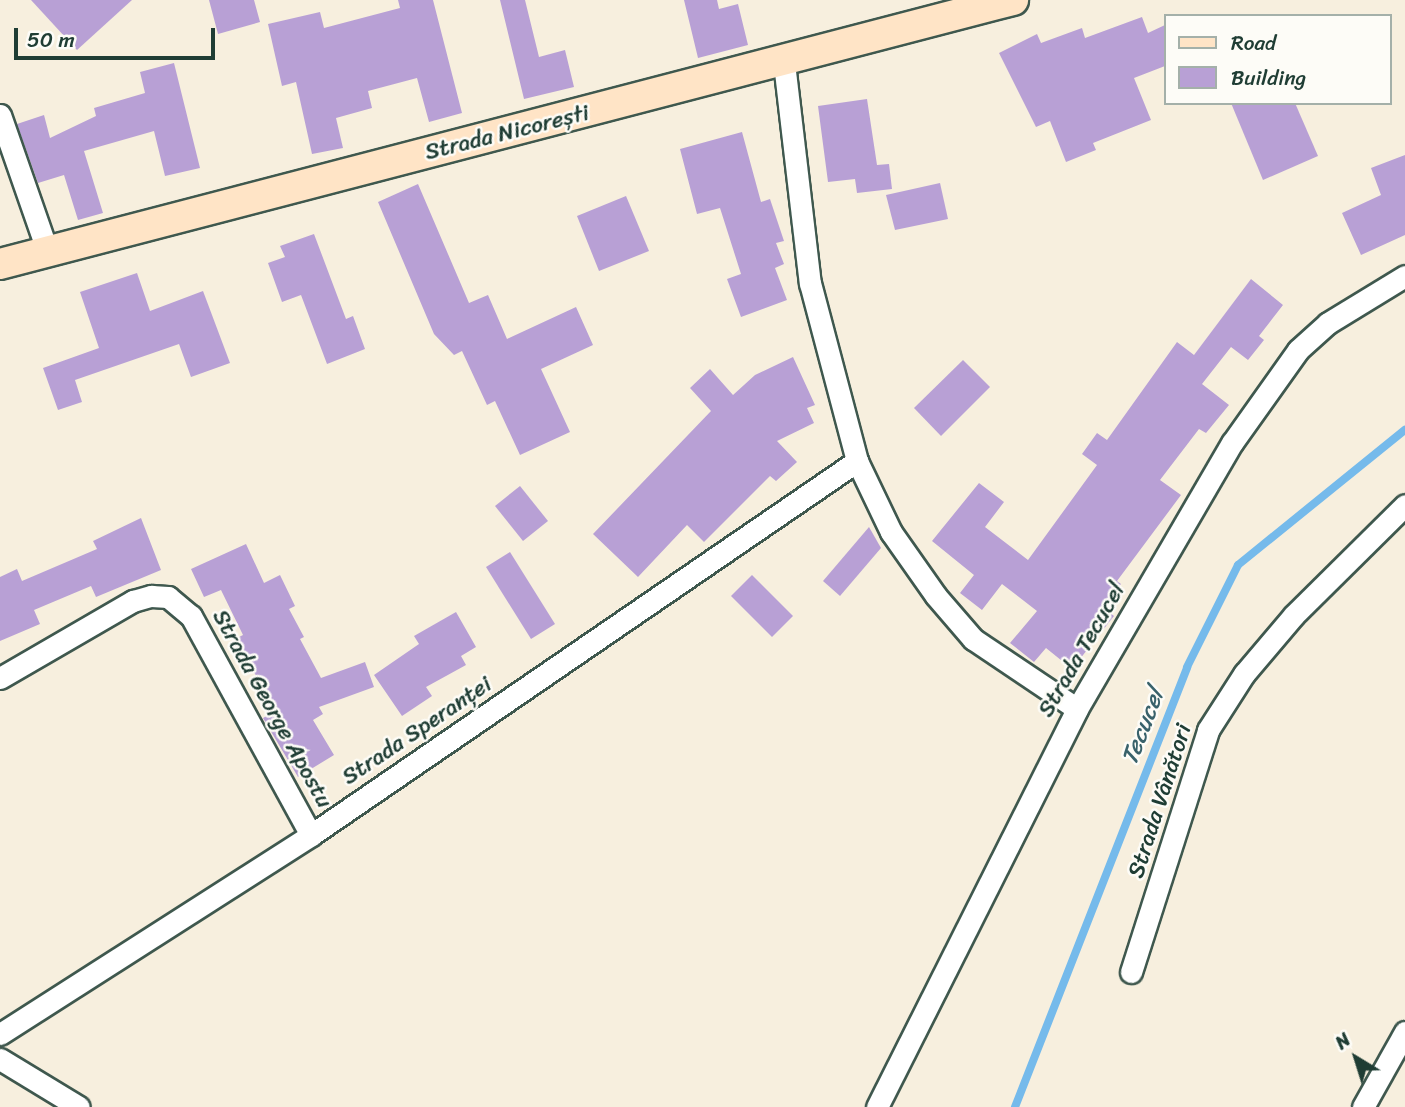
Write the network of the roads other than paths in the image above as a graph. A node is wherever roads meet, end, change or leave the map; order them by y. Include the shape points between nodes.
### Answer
1 (1013, 0) edge
2 (784, 63) junction
3 (2, 129) edge
4 (47, 250) junction
5 (0, 264) edge
6 (1405, 276) edge
7 (857, 461) junction
8 (1405, 505) edge
9 (0, 678) edge
10 (1077, 709) junction
11 (311, 835) junction
12 (1130, 972) dead end
13 (1405, 1032) edge
14 (0, 1034) edge
15 (0, 1059) edge
16 (79, 1107) edge
17 (877, 1107) edge
18 (1363, 1107) edge

1 - 2 main road, Strada Nicorești
2 - 4 main road, Strada Nicorești
2 - 7 street via 810,283
3 - 4 street
4 - 5 main road, Strada Nicorești
6 - 10 street, Strada Tecucel via 1328,323 1298,349 1266,390
7 - 10 street via 891,532 966,631
7 - 11 street, Strada Speranței
8 - 12 street, Strada Vânători via 1294,615 1244,674 1208,730
9 - 11 street, Strada George Apostu via 133,601 168,597 191,616
10 - 17 street, Strada Tecucel
11 - 14 street, Strada Speranței
13 - 18 street
15 - 16 street

